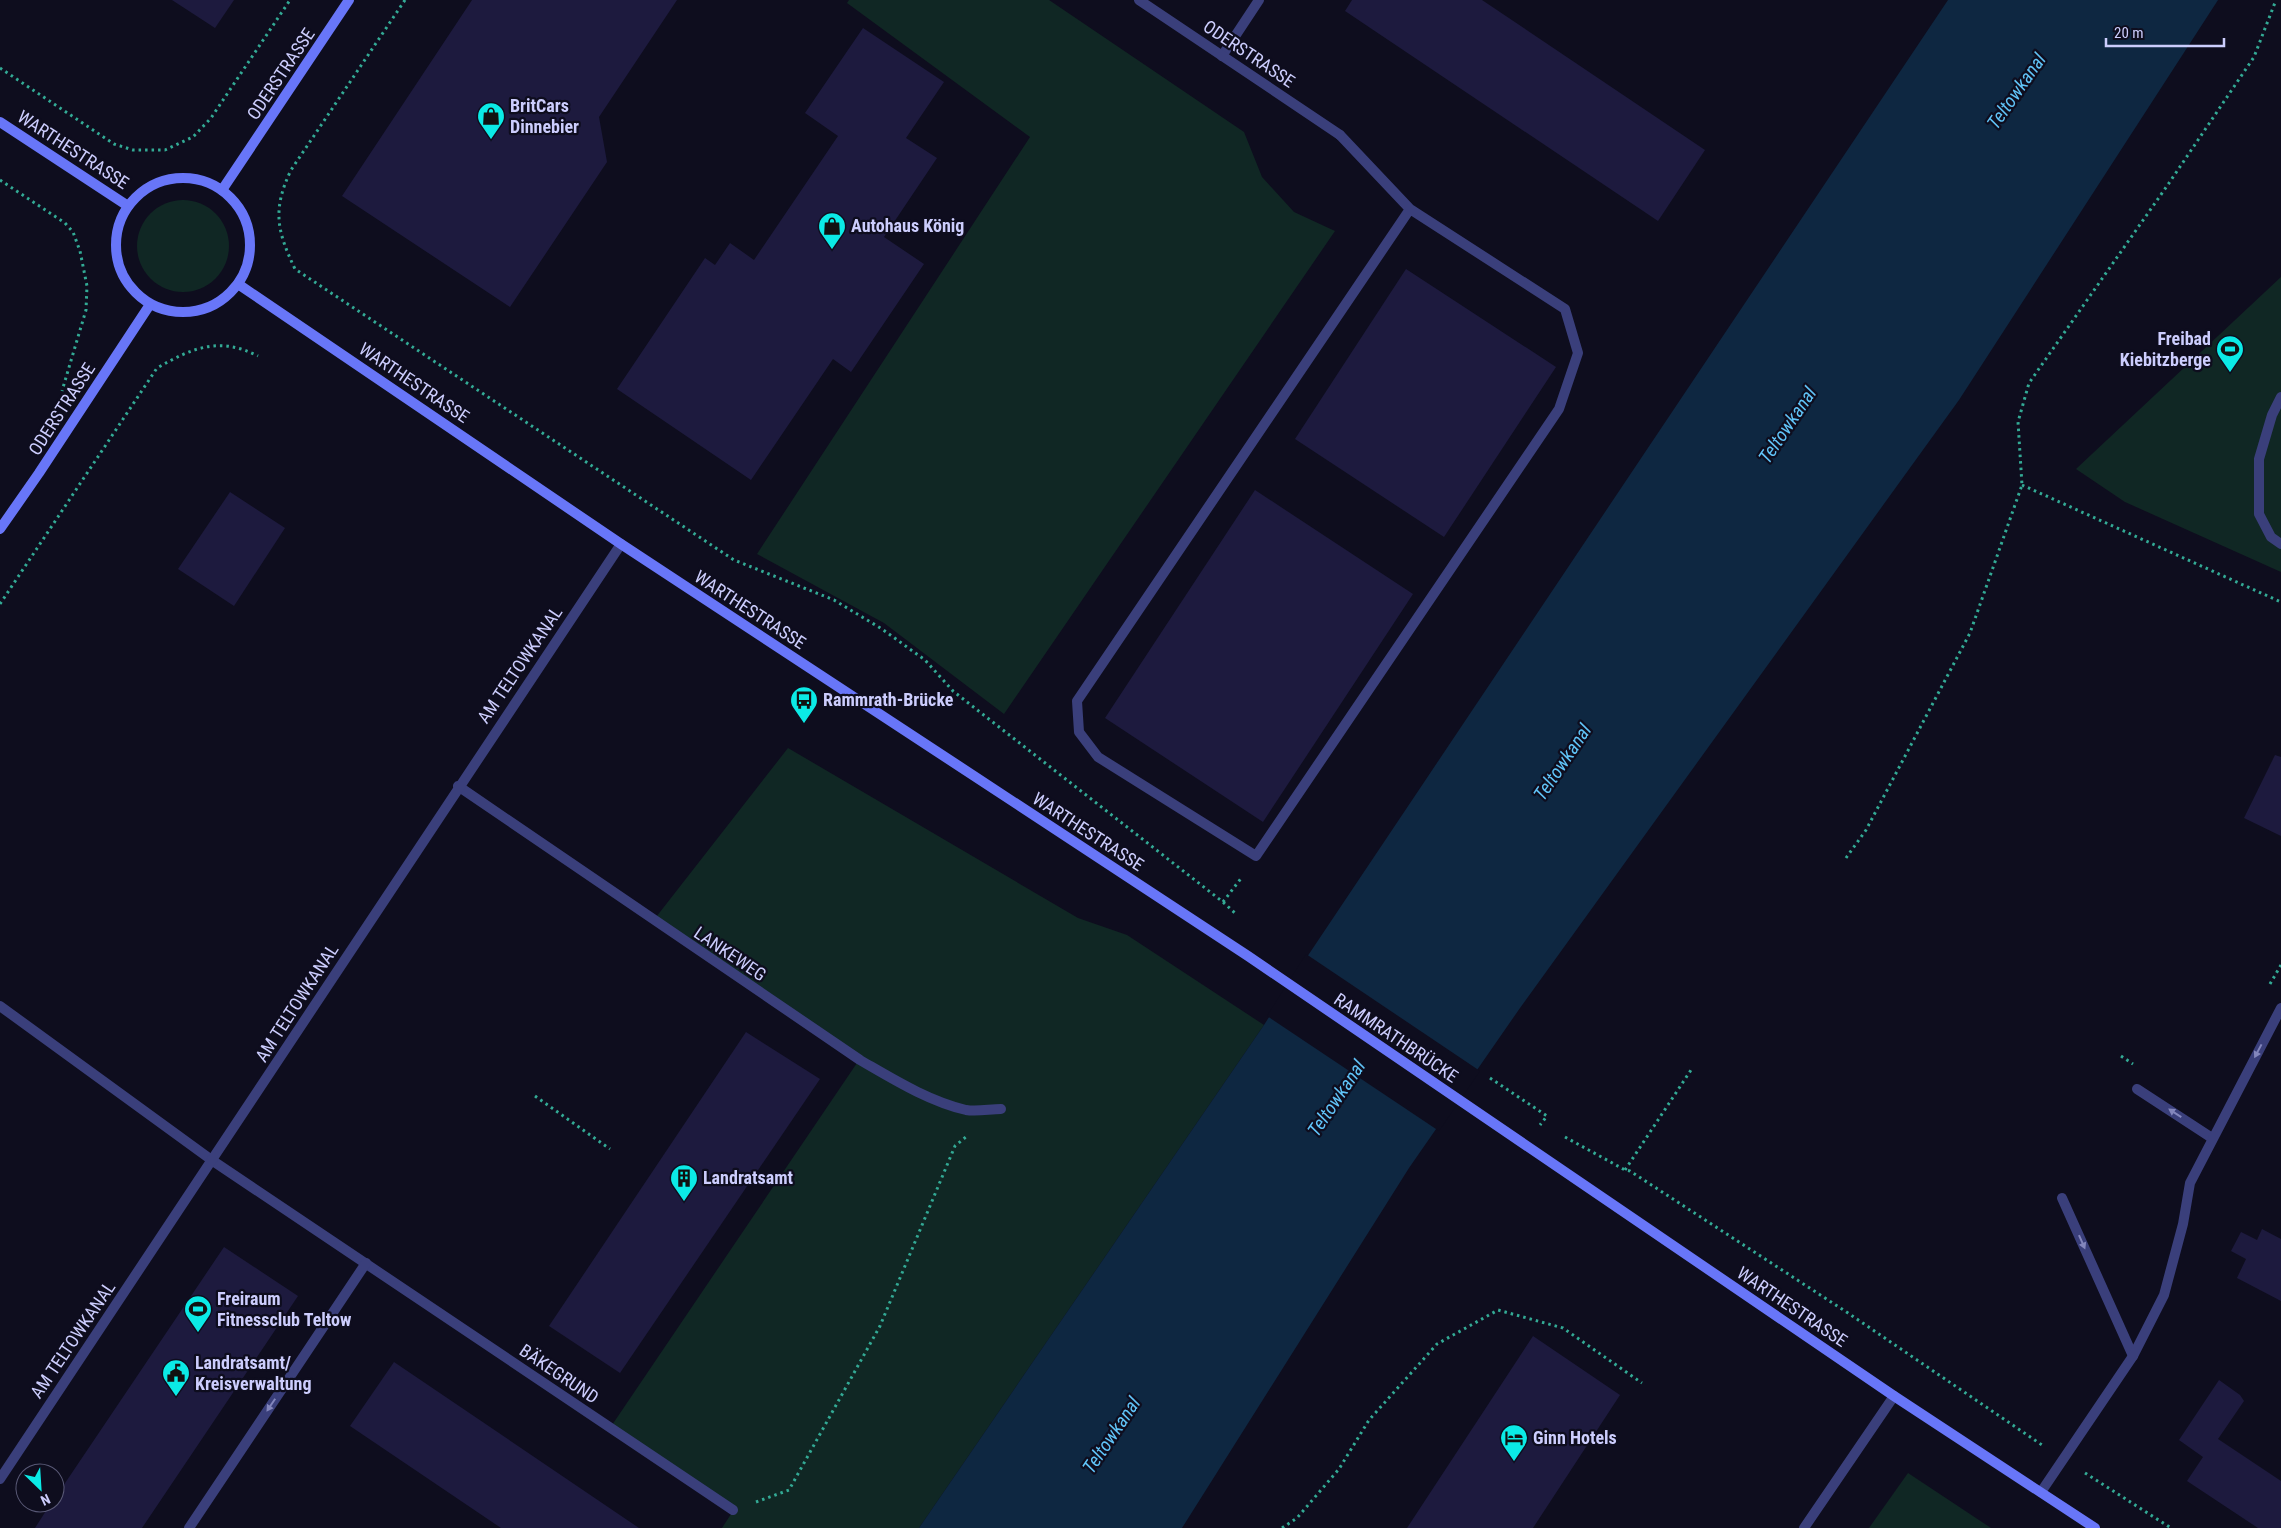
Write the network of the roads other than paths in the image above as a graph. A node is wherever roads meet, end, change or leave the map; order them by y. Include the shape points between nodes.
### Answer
1 (350, 0) edge
2 (1139, 0) edge
3 (1259, 0) edge
4 (1222, 56) junction
5 (0, 122) edge
6 (222, 190) junction
7 (128, 206) junction
8 (1410, 208) junction
9 (238, 284) junction
10 (149, 306) junction
11 (2281, 398) edge
12 (0, 529) edge
13 (621, 544) junction
14 (2281, 544) edge
15 (458, 786) junction
16 (1248, 956) joint
17 (0, 1006) edge
18 (2281, 1008) edge
19 (2138, 1089) dead end
20 (1001, 1109) road end
21 (2212, 1138) junction
22 (1527, 1146) joint
23 (213, 1161) junction
24 (2062, 1198) dead end
25 (366, 1263) junction
26 (2133, 1356) junction
27 (1894, 1396) junction
28 (0, 1479) edge
29 (2040, 1492) junction
30 (734, 1510) road end
31 (188, 1528) edge
32 (1804, 1528) edge
33 (2095, 1528) edge

1 - 6 street, ODERSTRASSE
2 - 4 street, ODERSTRASSE
3 - 4 street
4 - 8 street, ODERSTRASSE via 1340,135
5 - 7 street, WARTHESTRASSE
6 - 7 street, WARTHESTRASSE via 203,181 182,178 162,182 143,191
6 - 9 street, WARTHESTRASSE via 237,205 247,224 250,244 247,266
7 - 10 street, WARTHESTRASSE via 118,226 119,269 130,288
8 - 8 street, ODERSTRASSE via 1565,309 1578,353 1559,409 1256,856 1098,757 1079,732 1077,701
9 - 10 street, WARTHESTRASSE via 224,299 206,309 185,313
9 - 13 street, WARTHESTRASSE
10 - 12 street, ODERSTRASSE
11 - 14 street via 2272,415 2259,459 2259,514 2271,537
13 - 15 street, AM TELTOWKANAL
13 - 16 street, WARTHESTRASSE
15 - 20 street, LANKEWEG via 860,1060 945,1103 968,1110
15 - 23 street, AM TELTOWKANAL
16 - 22 street, RAMMRATHBRÜCKE
17 - 23 street, BÄKEGRUND
18 -> 21 street
21 -> 19 street
21 - 26 street via 2190,1183 2164,1295
22 - 27 street, WARTHESTRASSE
23 - 25 street, BÄKEGRUND
23 - 28 street, AM TELTOWKANAL
24 -> 26 street
25 - 30 street, BÄKEGRUND
25 -> 31 street
26 - 29 street
27 - 29 street, WARTHESTRASSE
27 - 32 street
29 - 33 street, WARTHESTRASSE

